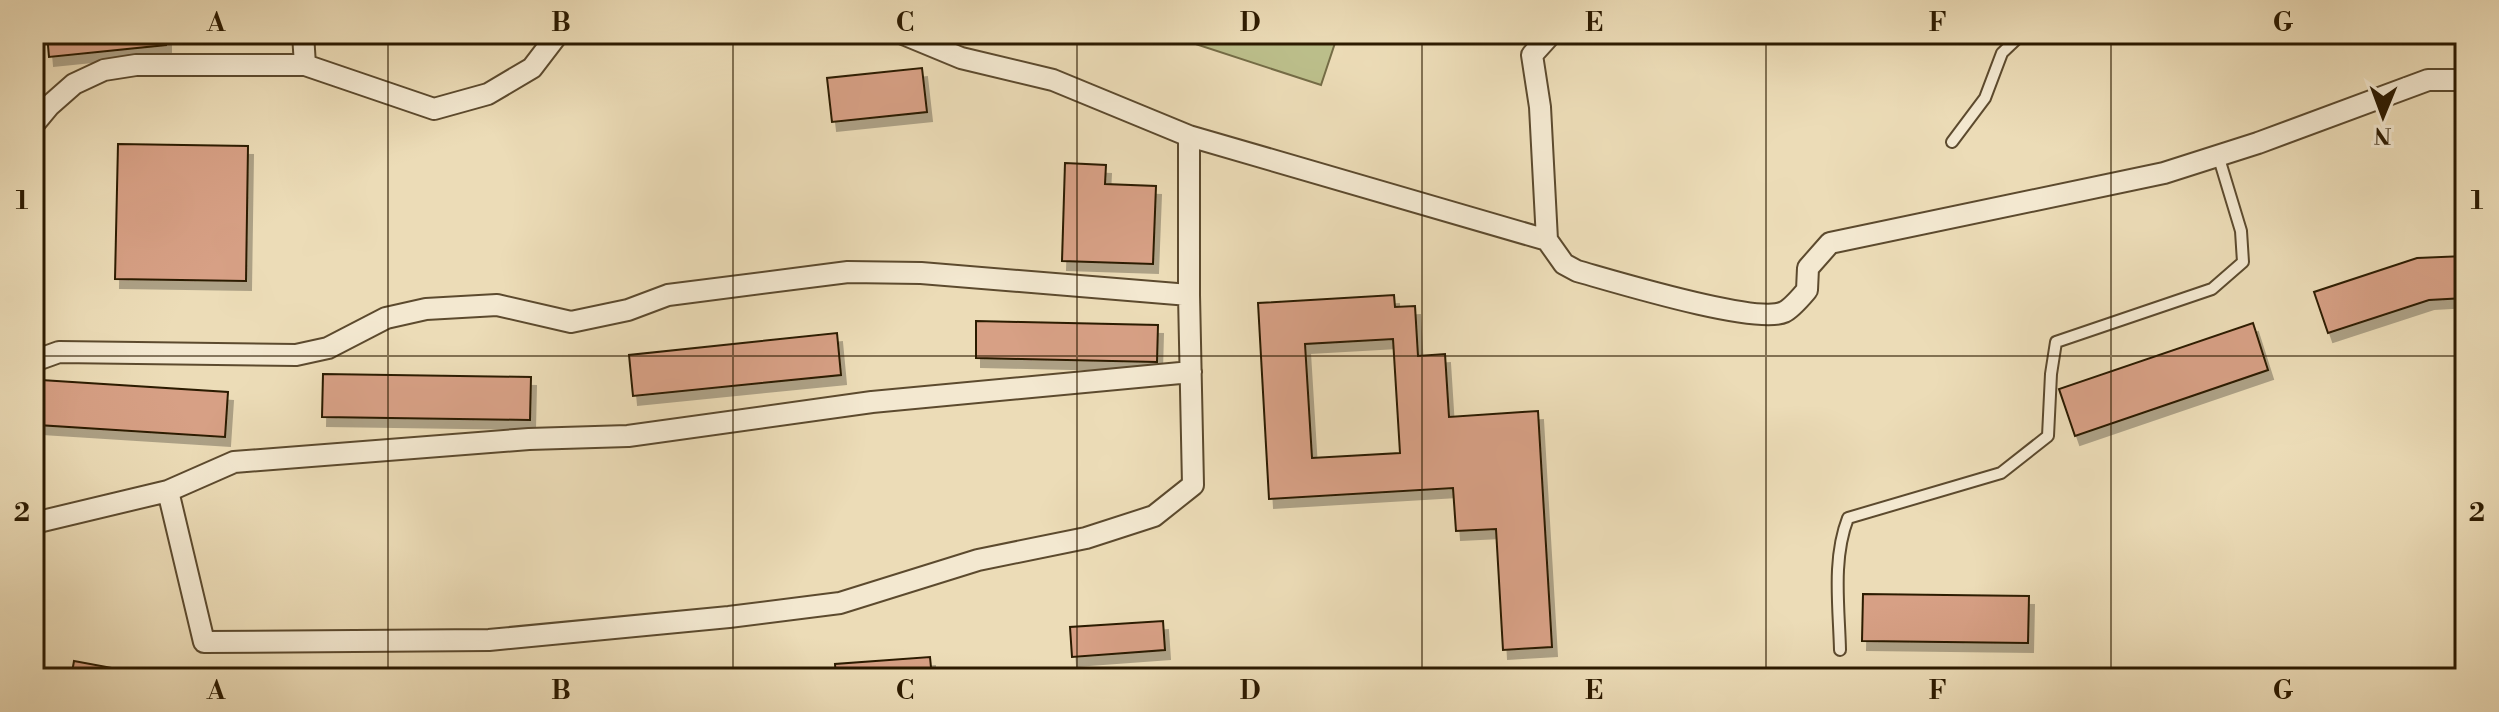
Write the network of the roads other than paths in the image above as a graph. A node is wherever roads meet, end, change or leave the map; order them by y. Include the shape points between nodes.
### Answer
1 (303, 34) edge
2 (558, 34) edge
3 (903, 34) edge
4 (1551, 34) edge
5 (2022, 34) edge
6 (305, 65) junction
7 (2465, 80) edge
8 (34, 124) edge
9 (1189, 136) junction
10 (1952, 142) dead end
11 (2218, 155) junction
12 (1547, 240) junction
13 (1189, 295) junction
14 (34, 361) edge
15 (1191, 372) junction
16 (168, 491) junction
17 (34, 523) edge
18 (1840, 650) dead end

1 - 6 street
2 - 6 street via 532,68 488,94 434,109
3 - 9 street via 961,58 1053,80
4 - 12 street via 1532,55
5 - 10 lane via 2002,53 1985,98
6 - 8 street via 136,65 104,70 74,84
7 - 11 street via 2428,80
9 - 12 street
9 - 13 street
11 - 12 street via 2164,173 1830,243 1808,268 1807,290 1785,312 1759,315 1577,271 1564,264
11 - 18 lane via 2241,231 2243,262 2212,289 2056,342 2048,436 2001,473 1848,518 1838,565
13 - 14 street via 848,272 668,295 571,322 497,305 426,309 386,318 328,348 296,355 59,352
13 - 15 street
15 - 16 street via 872,402 628,436 234,462
15 - 16 street via 1193,485 1154,516 1086,538 978,560 840,603 729,617 489,640 204,642
16 - 17 street

